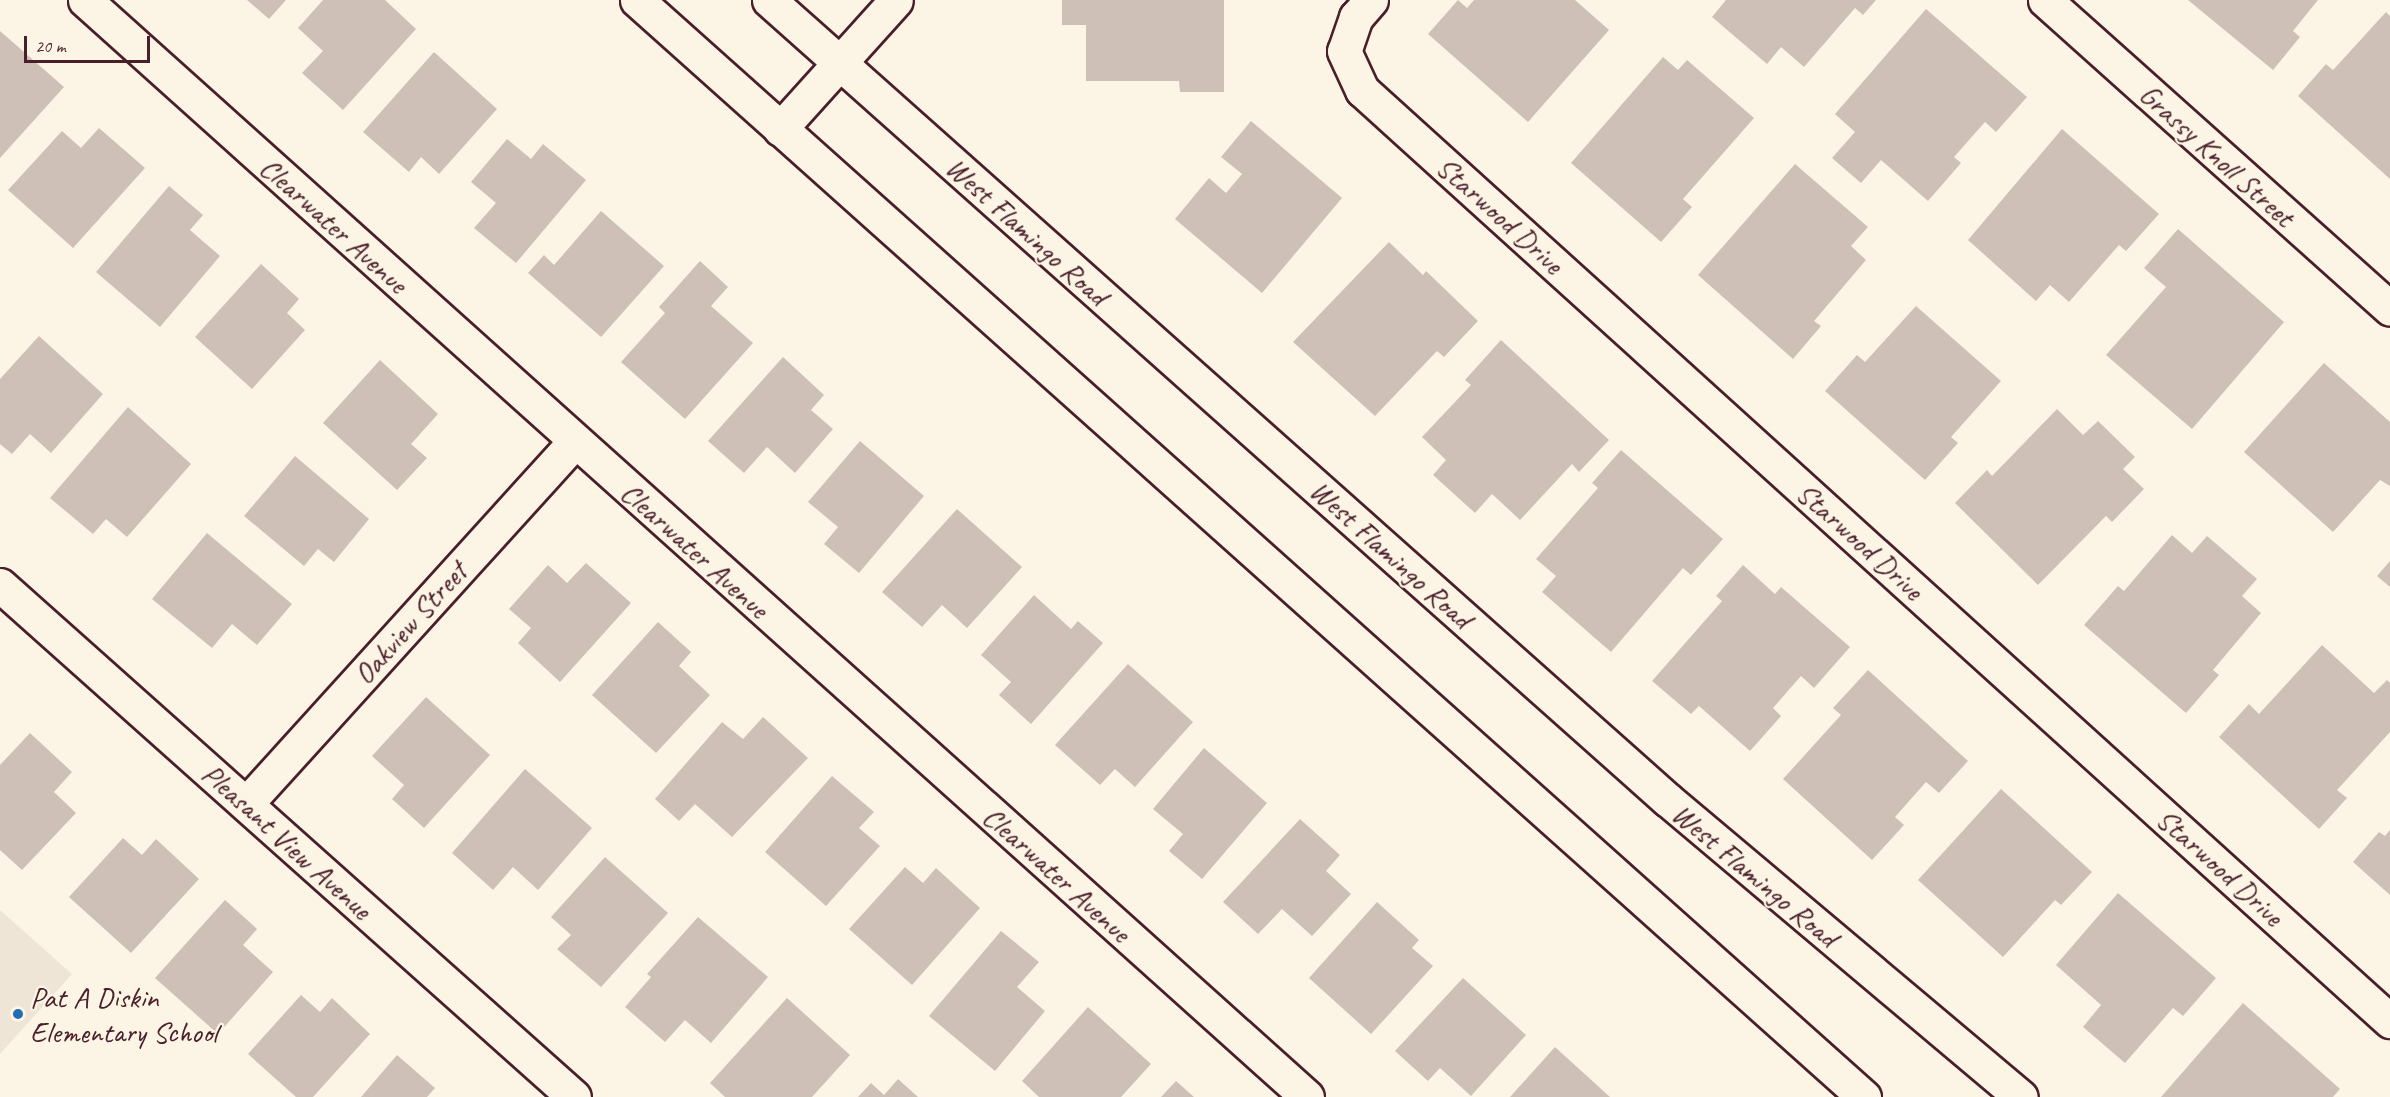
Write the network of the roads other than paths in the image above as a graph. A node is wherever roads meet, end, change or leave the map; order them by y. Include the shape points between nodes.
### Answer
1 (85, 0) edge
2 (637, 0) edge
3 (769, 0) edge
4 (896, 0) edge
5 (1371, 0) edge
6 (2045, 0) edge
7 (839, 63) junction
8 (780, 129) junction
9 (2390, 309) edge
10 (574, 442) junction
11 (0, 585) edge
12 (246, 804) junction
13 (2390, 1021) edge
14 (574, 1097) edge
15 (1308, 1097) edge
16 (1864, 1097) edge
17 (2021, 1097) edge

1 - 10 street, Clearwater Avenue
2 - 8 street
3 - 7 street, West Flamingo Road
4 - 7 street
5 - 13 street, Starwood Drive via 1356,17 1344,51 1362,90
6 - 9 street, Grassy Knoll Street
7 - 8 street
7 - 17 street, West Flamingo Road via 1668,800
8 - 16 street
10 - 12 street, Oakview Street
10 - 15 street, Clearwater Avenue
11 - 12 street, Pleasant View Avenue
12 - 14 street, Pleasant View Avenue

